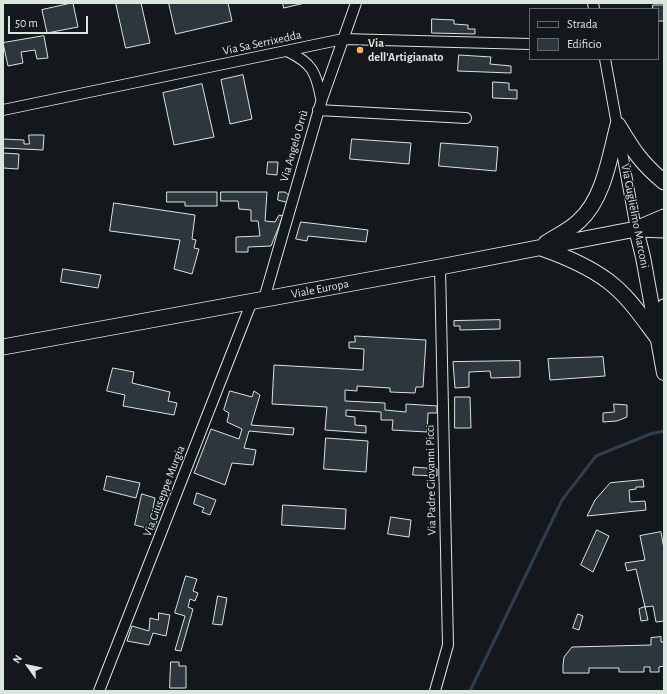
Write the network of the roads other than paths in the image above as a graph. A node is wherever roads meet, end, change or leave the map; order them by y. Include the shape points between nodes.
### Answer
1 (356, 3) edge
2 (343, 39) junction
3 (529, 44) edge
4 (287, 51) junction
5 (604, 60) edge
6 (322, 99) junction
7 (3, 110) edge
8 (318, 110) junction
9 (466, 118) dead end
10 (618, 125) junction
11 (664, 182) edge
12 (664, 217) edge
13 (636, 229) junction
14 (664, 230) edge
15 (540, 247) junction
16 (440, 267) junction
17 (258, 300) junction
18 (664, 307) edge
19 (657, 337) junction
20 (3, 348) edge
21 (664, 373) edge
22 (99, 691) edge
23 (435, 691) edge

1 - 2 street, Via Angelo Orrù
2 - 3 street, Via Sa Serrixedda
2 - 4 street, Via Sa Serrixedda
2 - 6 street, Via Angelo Orrù
4 - 6 street via 297,56 315,74
4 - 7 street, Via Sa Serrixedda
5 - 10 street, Via Guglielmo Marconi
6 - 8 street, Via Angelo Orrù
8 - 9 street
8 - 17 street, Via Angelo Orrù
10 - 11 main road via 648,170
10 - 13 street, Via Guglielmo Marconi
10 - 15 main road via 598,196 590,209 579,221
12 - 13 main road, Viale Europa
13 - 14 main road, Viale Europa
13 - 15 main road, Viale Europa
13 - 19 main road, Via Guglielmo Marconi
15 - 16 main road, Viale Europa
15 - 19 main road via 563,256 608,281 626,298
16 - 17 main road, Viale Europa
16 - 23 street, Via Padre Giovanni Picci via 448,645
17 - 20 main road, Viale Europa
17 - 22 street, Via Giuseppe Murgia
18 - 19 main road
19 - 21 main road, Via Guglielmo Marconi

